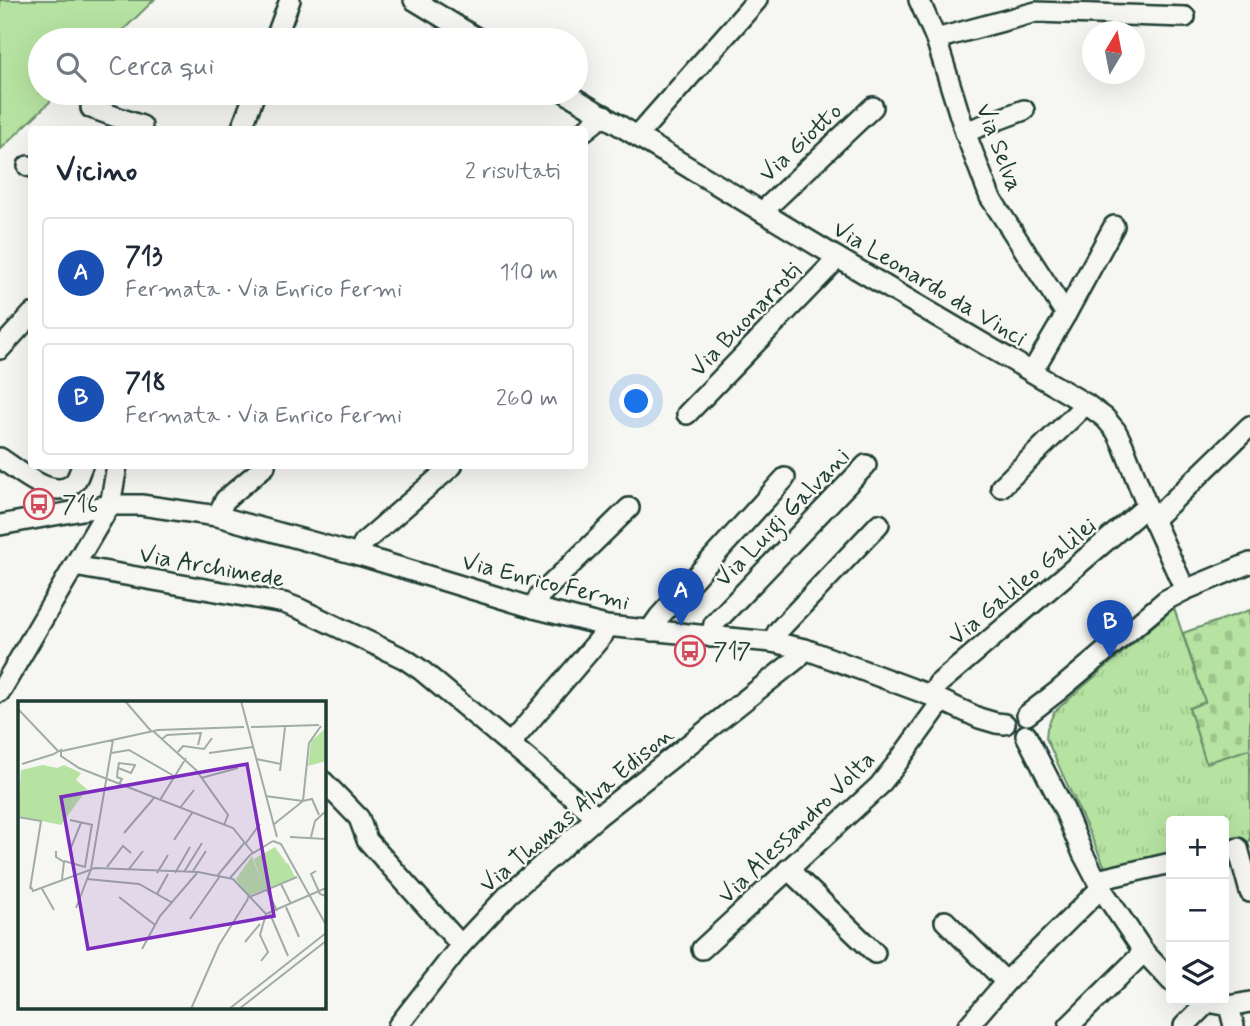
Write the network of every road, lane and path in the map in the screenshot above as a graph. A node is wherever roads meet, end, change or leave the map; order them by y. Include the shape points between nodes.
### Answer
1 (290, 0) edge
2 (414, 0) edge
3 (757, 0) edge
4 (919, 0) edge
5 (1033, 6) edge
6 (1129, 7) edge
7 (1185, 16) dead end
8 (280, 28) edge
9 (460, 28) edge
10 (936, 39) junction
11 (250, 105) edge
12 (586, 105) edge
13 (873, 107) dead end
14 (91, 108) dead end
15 (1024, 110) dead end
16 (604, 116) junction
17 (142, 126) edge
18 (243, 126) edge
19 (588, 128) edge
20 (965, 132) junction
21 (637, 136) junction
22 (762, 212) junction
23 (1114, 226) dead end
24 (838, 258) junction
25 (1066, 314) junction
26 (28, 318) edge
27 (0, 349) edge
28 (1032, 372) junction
29 (1086, 404) junction
30 (687, 414) dead end
31 (1250, 426) edge
32 (0, 458) edge
33 (866, 465) dead end
34 (81, 469) edge
35 (116, 469) edge
36 (261, 469) edge
37 (449, 469) edge
38 (785, 478) dead end
39 (1001, 486) dead end
40 (110, 505) junction
41 (629, 508) dead end
42 (1150, 513) junction
43 (217, 516) junction
44 (879, 524) dead end
45 (0, 525) edge
46 (359, 555) junction
47 (1250, 563) edge
48 (74, 566) junction
49 (1185, 590) junction
50 (534, 608) junction
51 (606, 626) junction
52 (653, 631) junction
53 (711, 637) junction
54 (772, 642) junction
55 (805, 649) junction
56 (0, 692) edge
57 (937, 698) junction
58 (1027, 715) junction
59 (1005, 723) junction
60 (1026, 736) junction
61 (510, 744) junction
62 (326, 784) edge
63 (597, 817) junction
64 (1237, 848) edge
65 (1166, 864) edge
66 (788, 869) junction
67 (1099, 884) junction
68 (1250, 892) edge
69 (945, 921) dead end
70 (461, 945) junction
71 (702, 949) dead end
72 (1144, 952) junction
73 (875, 953) dead end
74 (1166, 976) edge
75 (1006, 982) junction
76 (1250, 1002) edge
77 (1200, 1005) edge
78 (1224, 1005) edge
79 (1229, 1006) junction
80 (398, 1026) edge
81 (968, 1026) edge
82 (1069, 1026) edge
83 (1185, 1026) edge
84 (1234, 1026) edge

1 - 8 street
2 - 9 street
3 - 21 street
4 - 10 street, Via Selva
5 - 6 street
5 - 10 street
6 - 7 street
10 - 20 street, Via Selva
11 - 18 street
12 - 16 street, Via Leonardo da Vinci
13 - 22 street, Via Giotto
14 - 17 street
15 - 20 street
16 - 19 street
16 - 21 street, Via Leonardo da Vinci
20 - 25 street, Via Selva via 990,197
21 - 22 street, Via Leonardo da Vinci
22 - 24 street, Via Leonardo da Vinci
23 - 25 street
24 - 28 street, Via Leonardo da Vinci
24 - 30 street, Via Buonarroti
25 - 28 street
26 - 27 street
28 - 29 street, Via Leonardo da Vinci
29 - 39 street
29 - 42 street, Via Leonardo da Vinci via 1115,431
31 - 42 street, Via Galileo Galilei
32 - 34 street via 53,490 70,486
33 - 53 street, Via Luigi Galvani via 714,624
35 - 40 street
36 - 43 street via 225,500
37 - 46 street via 364,542
38 - 52 street via 659,617
40 - 43 street, Via Enrico Fermi
40 - 45 street, Via Enrico Fermi
40 - 48 street
41 - 50 street via 540,596
42 - 49 street, Via Leonardo da Vinci
42 - 57 street, Via Galileo Galilei via 938,684
43 - 46 street, Via Enrico Fermi
44 - 54 street
46 - 50 street, Via Enrico Fermi
47 - 49 street
48 - 56 street
48 - 61 street, Via Archimede via 300,609 405,659
49 - 58 street via 1166,600
50 - 51 street, Via Enrico Fermi
51 - 52 street, Via Enrico Fermi
51 - 61 street
52 - 53 street, Via Enrico Fermi
53 - 54 street, Via Enrico Fermi
54 - 55 street, Via Enrico Fermi
55 - 57 street, Via Enrico Fermi
55 - 63 street, Via Thomas Alva Edison
57 - 59 street, Via Enrico Fermi via 979,718
57 - 66 street, Via Alessandro Volta via 879,786
58 - 59 street via 1012,713
58 - 60 street via 1031,727
59 - 60 street via 1009,734
60 - 67 street
61 - 63 street, Via Archimede
62 - 70 street via 359,818 367,840
63 - 70 street, Via Thomas Alva Edison via 509,894
64 - 68 street
65 - 67 street
66 - 71 street, Via Alessandro Volta
66 - 73 street
67 - 72 street
67 - 75 street
69 - 75 street
70 - 80 street, Via Thomas Alva Edison
72 - 74 street
72 - 82 street
75 - 81 street
76 - 79 street
77 - 83 street
78 - 79 street
79 - 84 street

